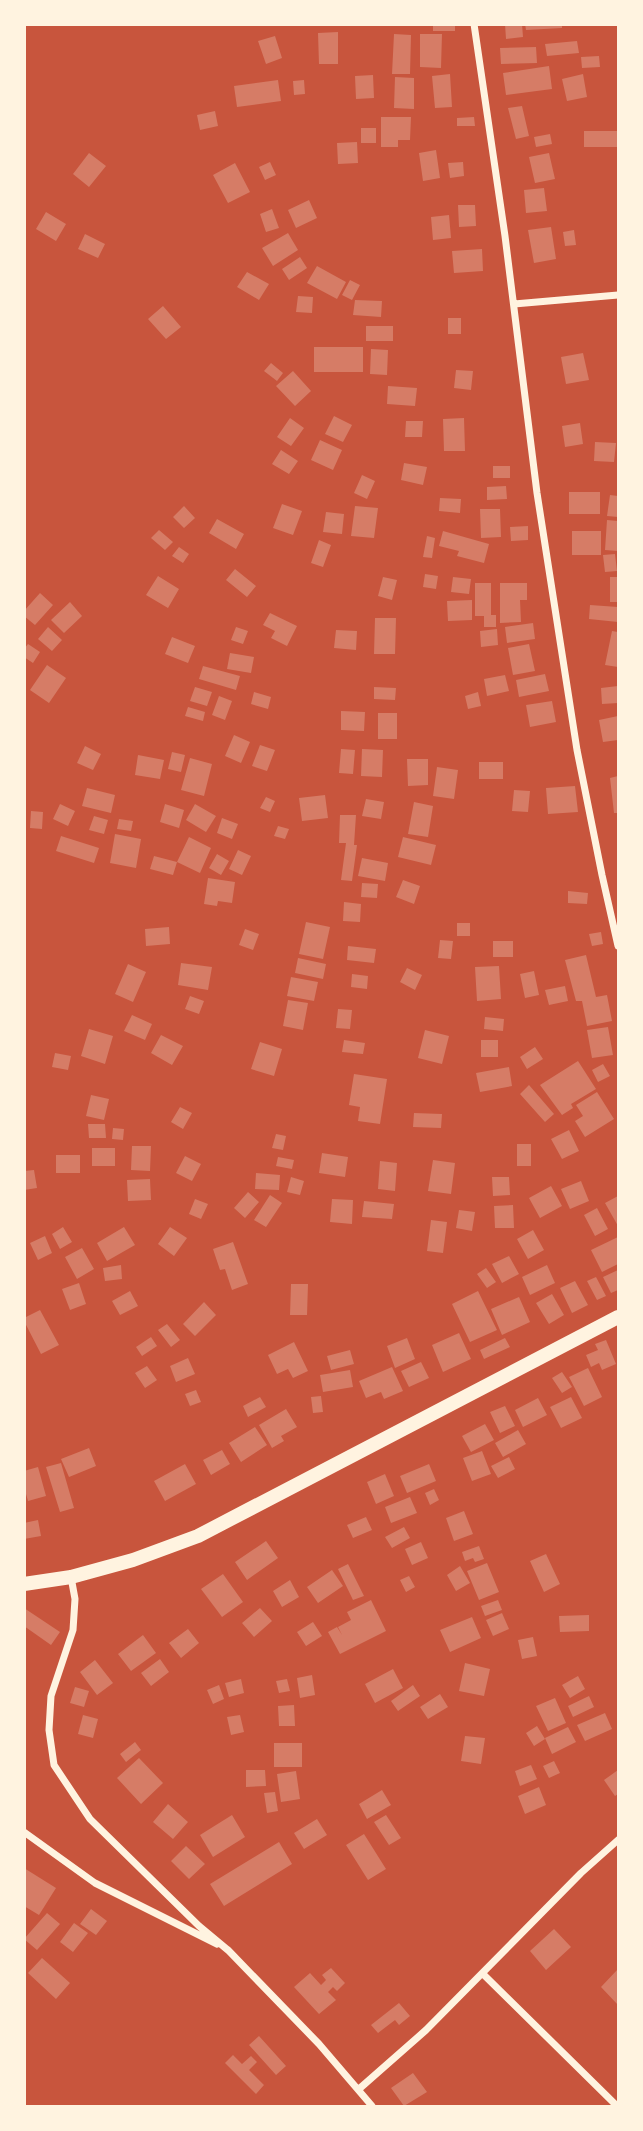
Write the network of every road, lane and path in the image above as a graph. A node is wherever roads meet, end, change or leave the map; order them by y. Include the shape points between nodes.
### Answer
1 (474, 24) edge
2 (618, 295) edge
3 (514, 304) junction
4 (618, 946) edge
5 (618, 1317) edge
6 (71, 1577) junction
7 (24, 1584) edge
8 (24, 1832) edge
9 (618, 1840) edge
10 (229, 1951) junction
11 (483, 1974) junction
12 (359, 2089) junction
13 (372, 2106) edge
14 (617, 2106) edge

1 - 3 street
2 - 3 street
3 - 4 street via 537,493 578,750
5 - 6 highway via 198,1536
6 - 7 highway
6 - 10 street via 73,1630 51,1696 54,1765 90,1819
8 - 10 street via 95,1883
9 - 11 street
10 - 12 street
11 - 12 street
11 - 14 street
12 - 13 street

